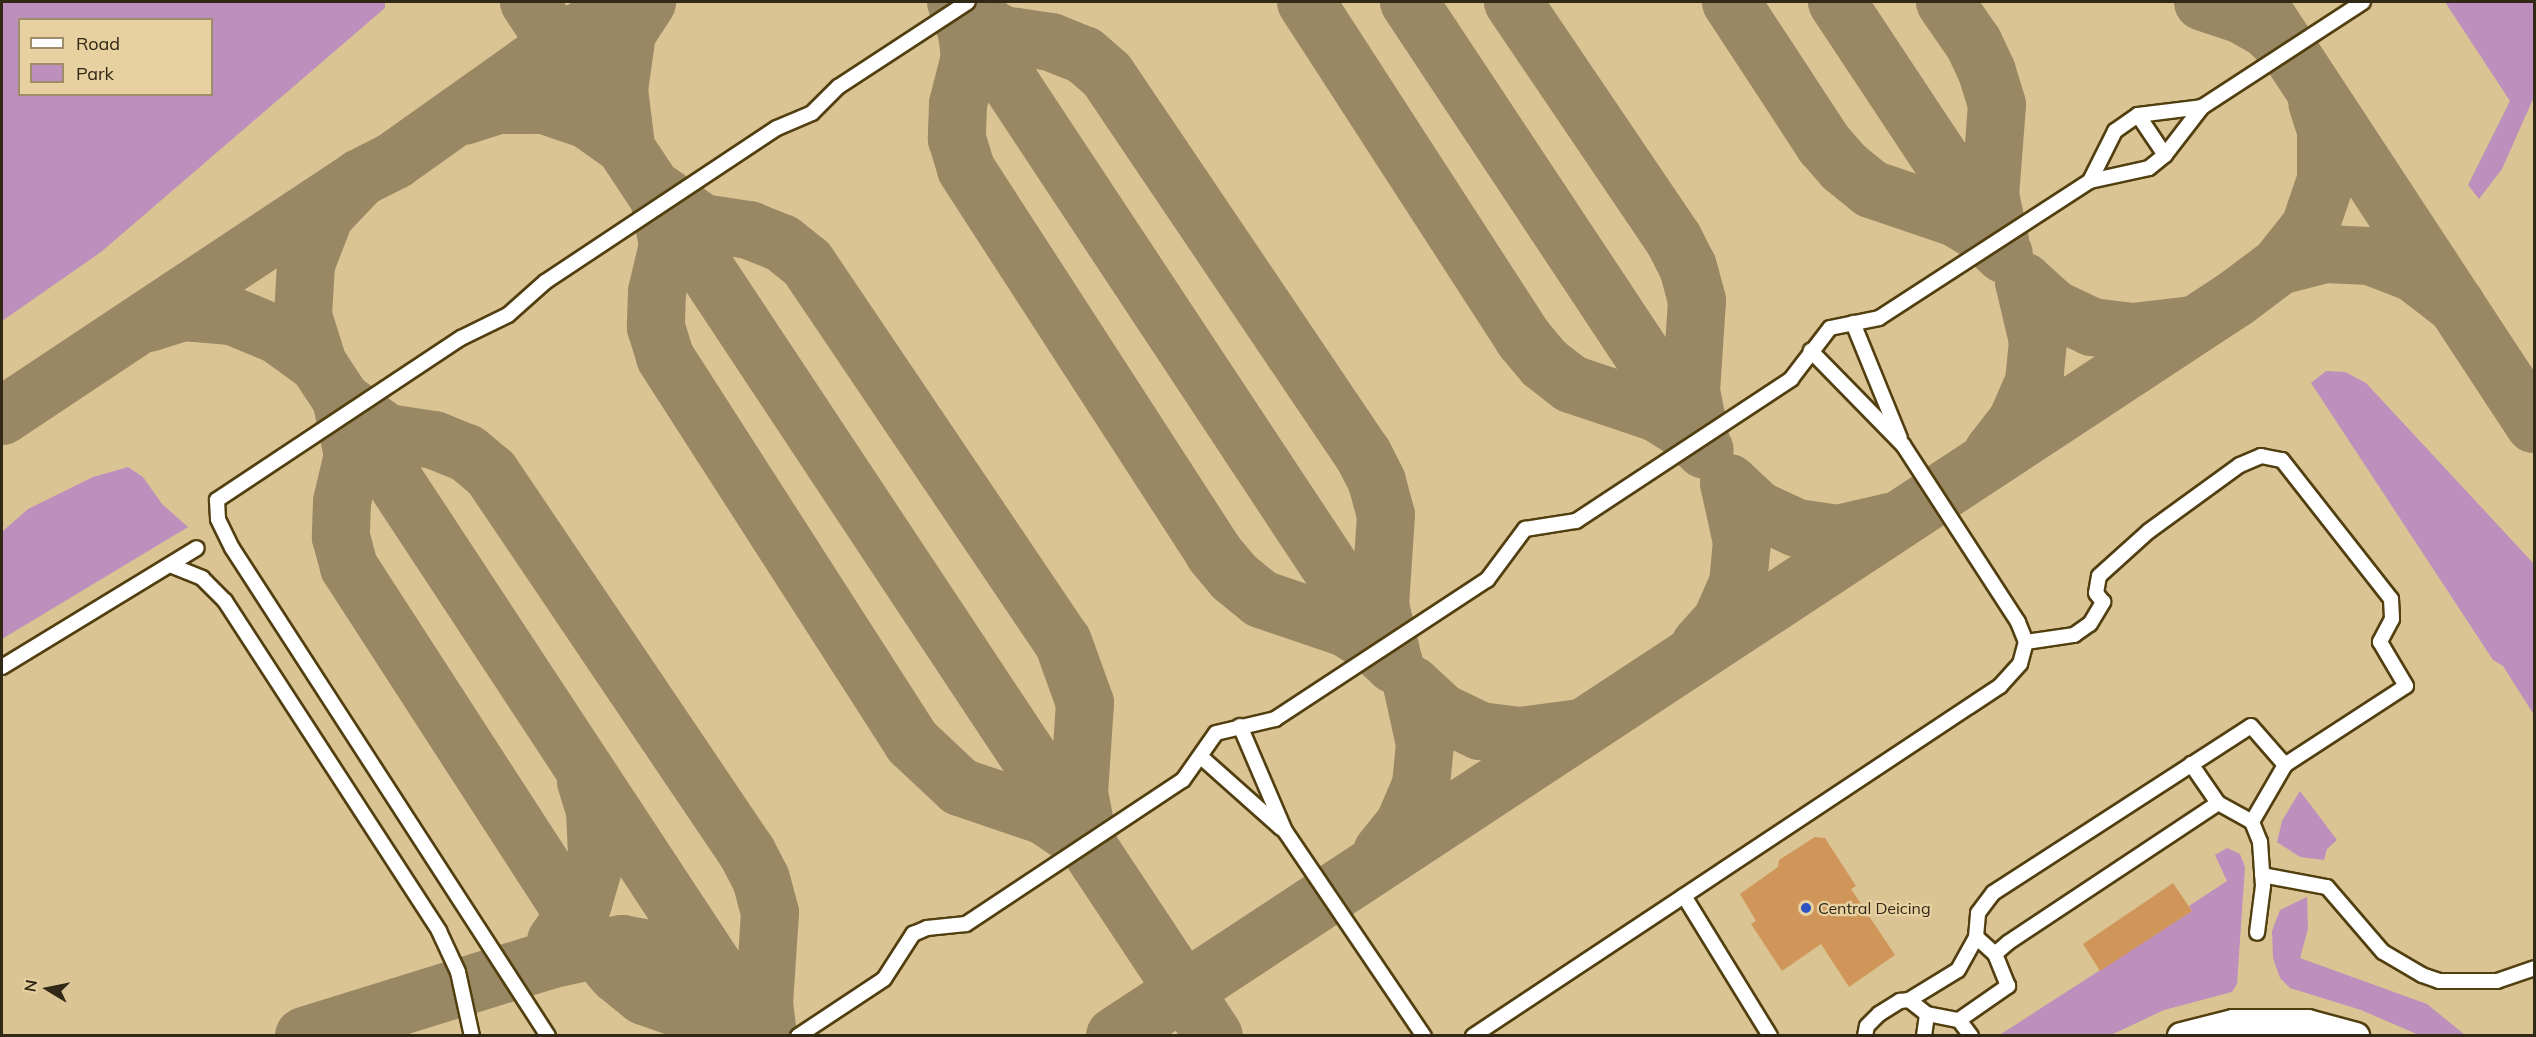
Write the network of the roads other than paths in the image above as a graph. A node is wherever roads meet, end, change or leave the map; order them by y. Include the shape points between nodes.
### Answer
1 (968, 2) edge
2 (2363, 2) edge
3 (2202, 107) junction
4 (2138, 115) junction
5 (2165, 154) junction
6 (2090, 181) junction
7 (1853, 323) junction
8 (1811, 351) junction
9 (1903, 445) junction
10 (197, 548) dead end
11 (170, 565) junction
12 (2026, 642) junction
13 (2, 667) edge
14 (1240, 726) junction
15 (1201, 757) junction
16 (2192, 764) junction
17 (2285, 765) junction
18 (2218, 803) junction
19 (2252, 822) junction
20 (1285, 831) junction
21 (2262, 874) junction
22 (1684, 896) junction
23 (2257, 933) dead end
24 (1976, 937) junction
25 (1995, 954) junction
26 (2535, 968) edge
27 (1909, 1000) junction
28 (1927, 1014) junction
29 (1959, 1020) junction
30 (472, 1035) edge
31 (548, 1035) edge
32 (798, 1035) edge
33 (1424, 1035) edge
34 (1473, 1035) edge
35 (1770, 1035) edge
36 (1865, 1035) edge
37 (1924, 1035) edge
38 (1971, 1035) edge
39 (2181, 1035) edge
40 (2356, 1035) edge

1 - 31 lane via 838,87 812,113 777,128 545,282 508,315 461,338 217,500 218,519 232,548
2 - 3 lane
3 - 4 lane
3 - 5 lane
4 - 5 lane
4 - 6 lane via 2115,131
5 - 6 lane via 2149,168
6 - 7 lane via 1880,318
7 - 8 lane via 1830,328
7 - 9 lane
8 - 9 lane
8 - 14 lane via 1791,379 1576,521 1525,529 1487,580 1275,719
9 - 12 lane via 2018,622
10 - 11 lane
11 - 13 lane
11 - 30 lane via 202,578 225,600 439,932 458,972
12 - 17 lane via 2074,635 2090,624 2103,603 2096,593 2098,576 2149,531 2240,465 2261,456 2282,459 2391,599 2392,619 2380,642 2406,687
12 - 22 lane via 2020,664 2000,686
14 - 15 lane via 1216,733
14 - 20 lane
15 - 20 lane
15 - 32 lane via 1183,780 966,924 927,928 913,934 884,979
16 - 17 lane via 2251,726
16 - 18 lane
16 - 24 lane via 1993,893 1978,913
17 - 19 lane
18 - 19 lane
18 - 25 lane
19 - 21 lane via 2260,842
20 - 33 lane
21 - 23 lane
21 - 26 lane via 2327,887 2383,952 2430,978 2497,981
22 - 34 lane
22 - 35 lane
24 - 25 lane
24 - 27 lane via 1958,970
25 - 29 lane via 2008,986
27 - 28 lane
27 - 36 lane via 1878,1014 1867,1026
28 - 29 lane
28 - 37 lane
29 - 38 lane
39 - 40 street via 2245,1023 2308,1023

